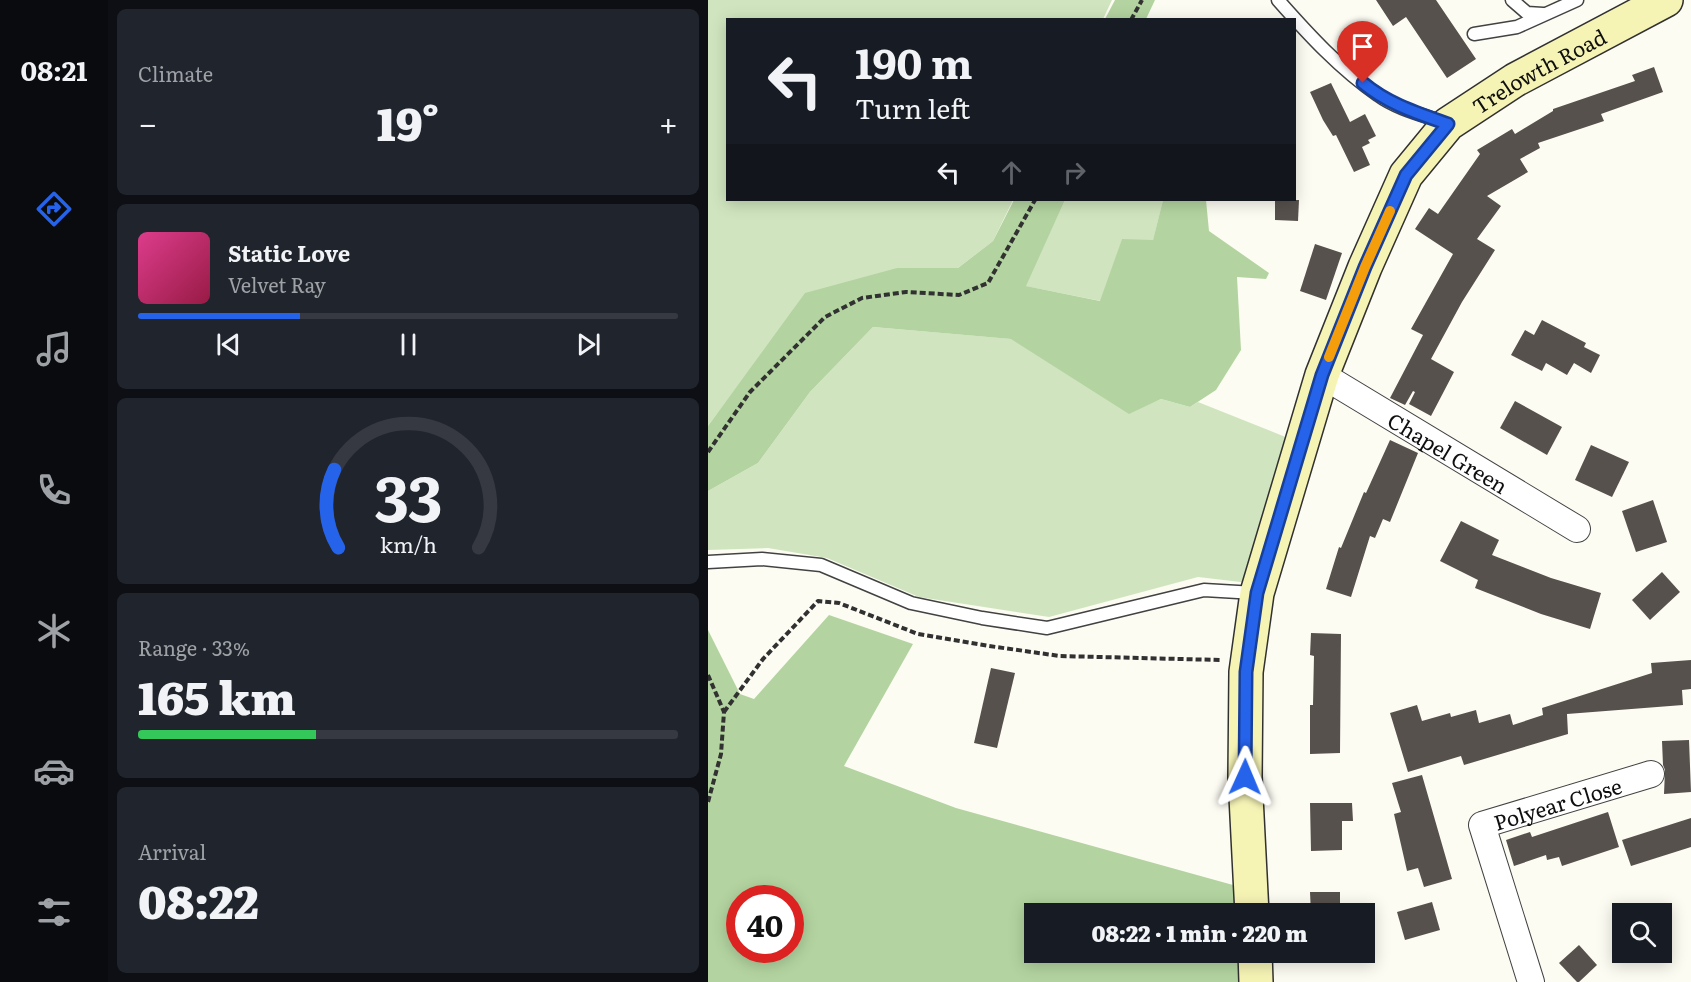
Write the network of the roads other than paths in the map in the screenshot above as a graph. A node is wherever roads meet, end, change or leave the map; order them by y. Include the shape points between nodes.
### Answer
1 (1278, 0) edge
2 (1512, 0) edge
3 (1577, 0) edge
4 (1646, 6) edge
5 (1548, 14) junction
6 (1294, 18) edge
7 (1296, 20) edge
8 (1474, 34) dead end
9 (1448, 124) junction
10 (1322, 375) junction
11 (1577, 529) dead end
12 (708, 562) edge
13 (1257, 593) junction
14 (1651, 774) dead end
15 (1251, 903) edge
16 (1255, 963) edge
17 (1256, 982) edge
18 (1531, 982) edge

1 - 6 lane
2 - 5 lane via 1527,13
3 - 5 lane
4 - 9 street, Trelowth Road via 1515,80
5 - 8 lane via 1517,27
7 - 9 lane via 1378,96
9 - 10 street, Trelowth Road via 1406,175
10 - 11 street, Chapel Green
10 - 13 street, Trelowth Road
12 - 13 lane via 762,559 820,565 911,603 1047,628 1204,590
13 - 15 street, Trelowth Road via 1247,661 1245,777
14 - 18 street, Polyear Close via 1482,825
16 - 17 street

